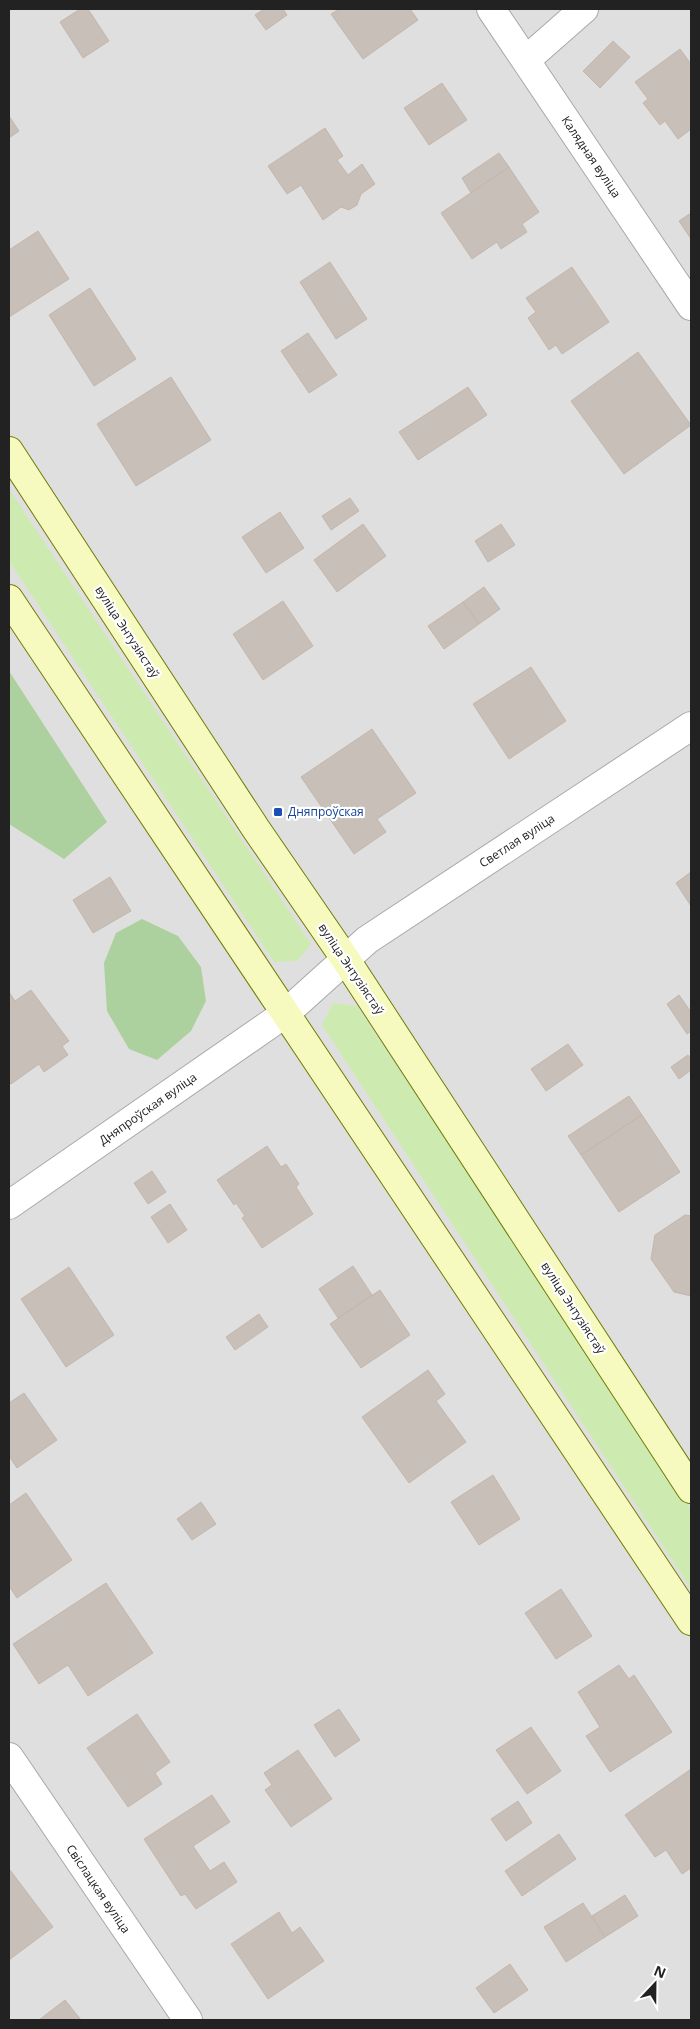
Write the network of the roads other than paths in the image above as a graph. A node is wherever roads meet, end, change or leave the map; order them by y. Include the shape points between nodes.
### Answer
1 (491, 9) edge
2 (584, 9) edge
3 (526, 60) junction
4 (691, 306) edge
5 (9, 451) edge
6 (9, 599) edge
7 (691, 726) edge
8 (346, 960) junction
9 (286, 1013) junction
10 (9, 1205) edge
11 (691, 1489) edge
12 (691, 1621) edge
13 (9, 1757) edge
14 (188, 2020) edge

1 - 3 street, Калядная вуліца
2 - 3 street
3 - 4 street, Калядная вуліца
5 - 8 street, вуліца Энтузіястаў via 256,830
6 - 9 street
7 - 8 street, Светлая вуліца via 367,940
8 - 9 street, Светлая вуліца
8 - 11 street, вуліца Энтузіястаў
9 - 10 street, Дняпроўская вуліца
9 - 12 street
13 - 14 street, Свіслацкая вуліца

